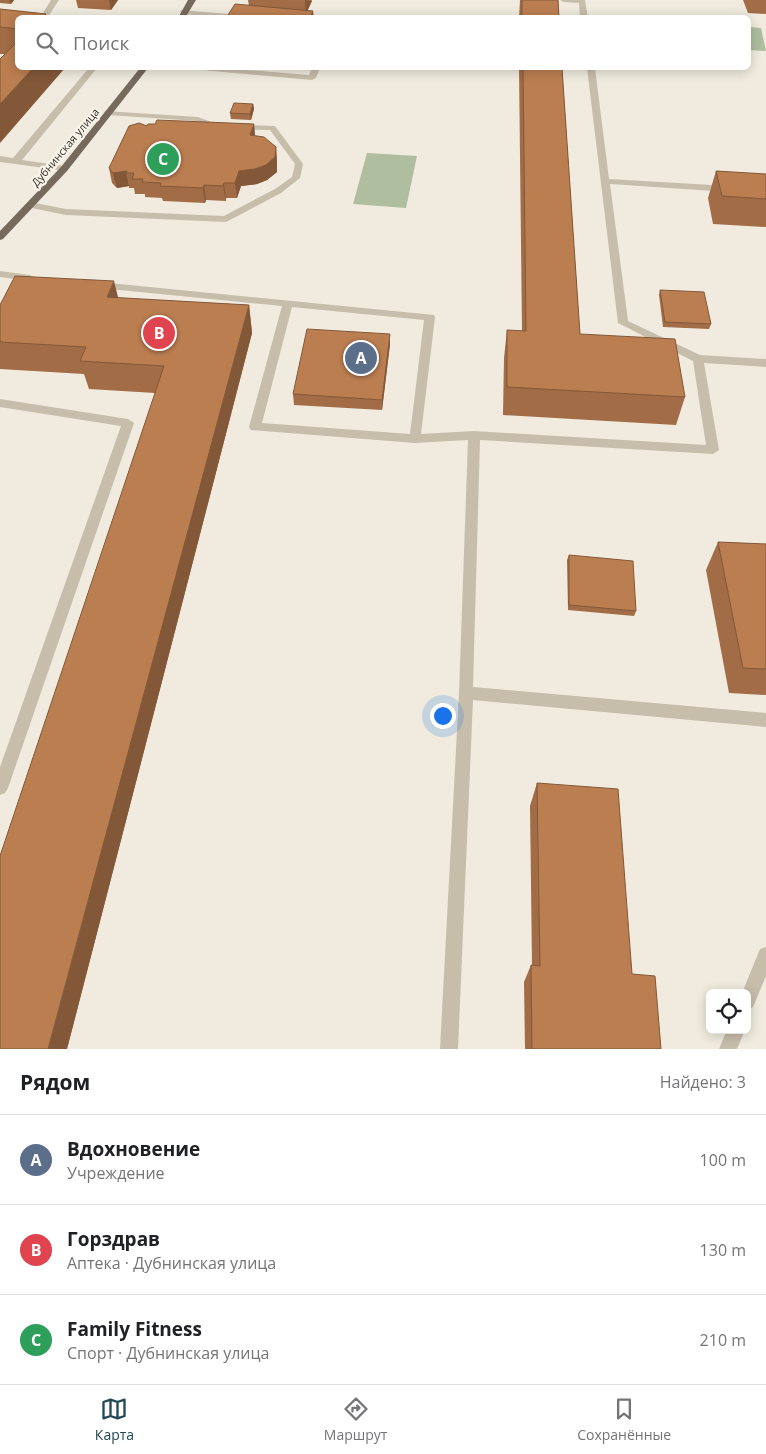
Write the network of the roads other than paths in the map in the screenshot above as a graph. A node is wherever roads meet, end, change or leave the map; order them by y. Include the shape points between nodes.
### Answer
1 (56, 0) edge
2 (192, 0) edge
3 (564, 0) edge
4 (45, 15) edge
5 (182, 15) edge
6 (584, 15) edge
7 (91, 70) edge
8 (142, 70) edge
9 (224, 70) edge
10 (315, 70) edge
11 (591, 70) edge
12 (108, 113) junction
13 (0, 159) edge
14 (16, 162) junction
15 (64, 168) junction
16 (605, 181) junction
17 (738, 189) edge
18 (30, 205) junction
19 (0, 237) edge
20 (0, 274) edge
21 (40, 280) edge
22 (89, 284) edge
23 (288, 303) junction
24 (698, 359) junction
25 (766, 363) edge
26 (1, 405) edge
27 (474, 435) junction
28 (415, 439) junction
29 (466, 693) junction
30 (766, 720) edge
31 (0, 788) edge
32 (766, 955) edge
33 (751, 992) edge
34 (734, 1034) edge
35 (449, 1049) edge
36 (728, 1049) edge

1 - 4 lane
2 - 5 main road
3 - 6 lane via 582,1
7 - 14 lane
8 - 12 main road, Дубнинская улица
9 - 10 lane via 312,78
11 - 16 lane
12 - 15 main road, Дубнинская улица
12 - 18 lane via 198,119 216,126 272,128 299,164 296,178 226,219 66,212
13 - 14 lane
14 - 15 lane
15 - 18 main road, Дубнинская улица
16 - 17 lane
16 - 24 lane via 622,323
18 - 19 main road, Дубнинская улица
20 - 21 lane
22 - 23 lane
23 - 28 lane via 430,316
23 - 28 lane via 255,427
24 - 25 lane
24 - 27 lane via 713,450
26 - 31 lane via 128,423
27 - 28 lane
27 - 29 lane
29 - 30 lane
29 - 35 lane
32 - 33 lane
34 - 36 lane

